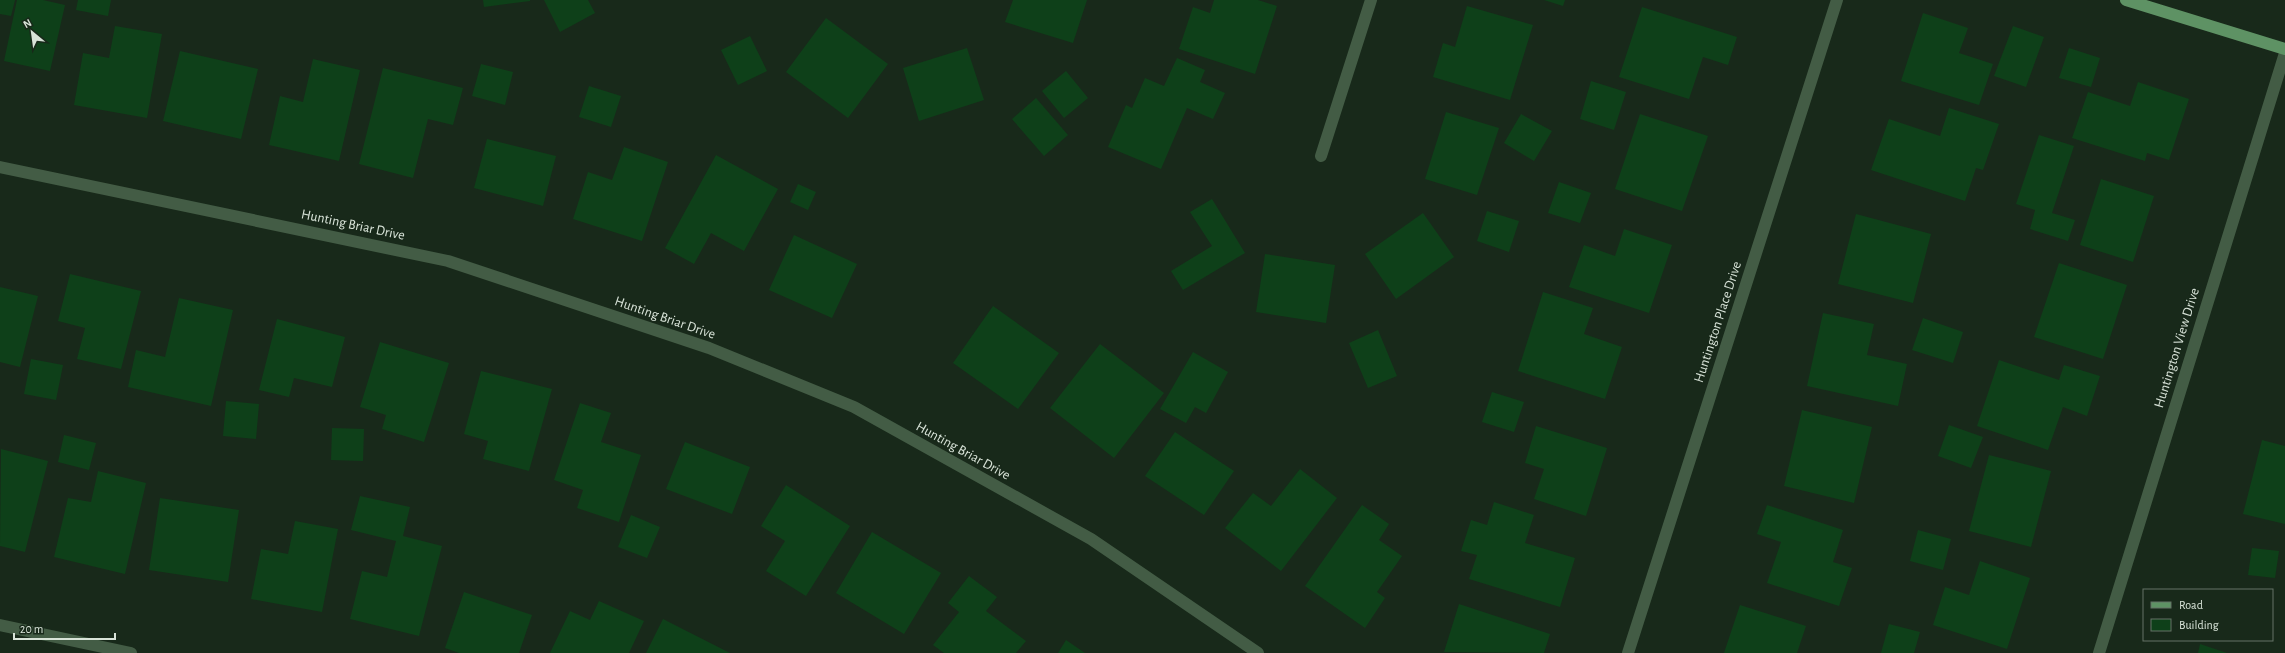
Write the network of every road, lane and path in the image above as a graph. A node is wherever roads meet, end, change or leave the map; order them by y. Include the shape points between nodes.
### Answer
1 (1371, 0) edge
2 (1837, 0) edge
3 (2126, 0) edge
4 (2285, 50) edge
5 (2285, 53) edge
6 (1321, 156) dead end
7 (0, 167) edge
8 (0, 624) edge
9 (131, 653) edge
10 (1258, 653) edge
11 (1628, 653) edge
12 (2098, 653) edge

1 - 6 street
2 - 11 street, Huntington Place Drive
3 - 4 main road
5 - 12 street, Huntington View Drive
7 - 10 street, Hunting Briar Drive via 448,261 709,348 854,407 1091,539
8 - 9 street

